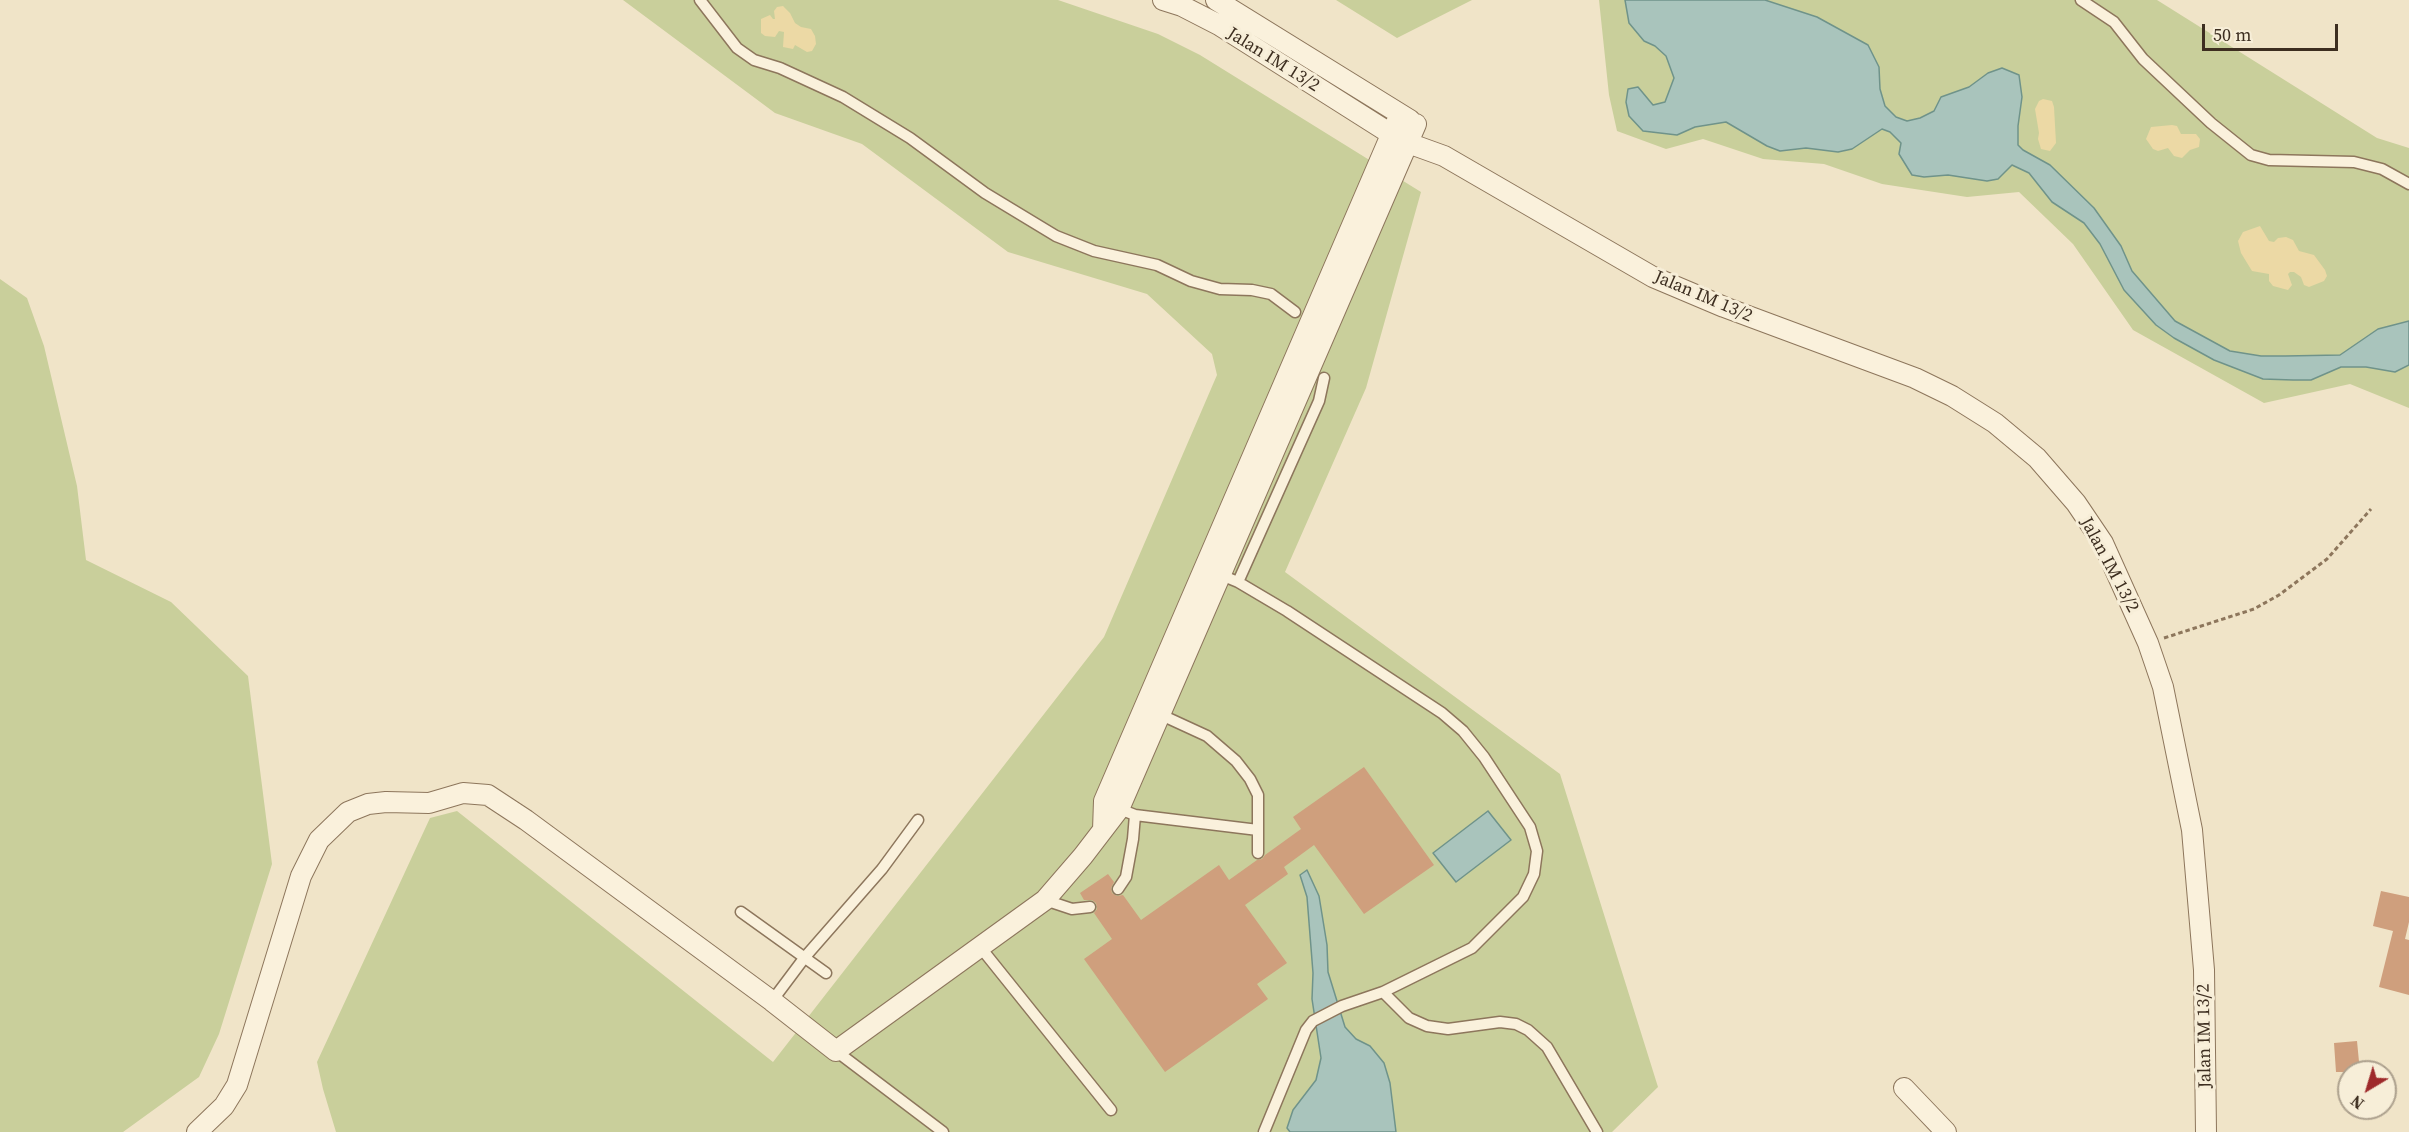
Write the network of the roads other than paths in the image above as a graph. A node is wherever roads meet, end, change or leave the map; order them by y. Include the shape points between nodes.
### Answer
1 (700, 0) edge
2 (1163, 0) edge
3 (1216, 0) edge
4 (2081, 0) edge
5 (1408, 119) junction
6 (1390, 134) junction
7 (1408, 143) junction
8 (1444, 156) junction
9 (2409, 184) edge
10 (1295, 312) dead end
11 (1324, 378) dead end
12 (1255, 475) junction
13 (1229, 579) junction
14 (1196, 611) junction
15 (1153, 710) junction
16 (1119, 808) junction
17 (918, 820) dead end
18 (1258, 830) junction
19 (1258, 853) dead end
20 (1118, 889) dead end
21 (1045, 900) junction
22 (1089, 907) dead end
23 (741, 912) dead end
24 (981, 948) junction
25 (805, 957) junction
26 (826, 973) dead end
27 (1383, 992) junction
28 (772, 1001) junction
29 (836, 1052) junction
30 (1904, 1088) dead end
31 (1111, 1110) dead end
32 (197, 1132) edge
33 (943, 1132) edge
34 (1264, 1132) edge
35 (1597, 1132) edge
36 (1946, 1132) edge
37 (2206, 1132) edge

1 - 10 lane via 737,48 754,60 843,97 1056,236 1094,251 1156,265 1220,289 1271,294
2 - 6 street, Jalan IM 13/2 via 1219,25
3 - 5 street, Jalan IM 13/2
4 - 9 lane via 2114,22 2144,59 2251,155 2268,160 2354,162 2382,169
5 - 6 street
5 - 7 street
5 - 8 street, Jalan IM 13/2
6 - 7 street, Jalan IM 13/2
6 - 12 street
7 - 8 street, Jalan IM 13/2
7 - 12 street
8 - 37 street, Jalan IM 13/2 via 1653,276 1952,396 1995,423 2037,458 2076,504 2103,543 2148,643 2163,687 2192,830 2204,970
11 - 13 lane via 1319,401
12 - 13 street
12 - 14 street
13 - 14 street
13 - 27 lane via 1287,611 1463,731 1530,827 1537,851 1534,874 1523,897 1472,948
14 - 15 street
15 - 16 street
15 - 18 lane via 1207,736 1236,761 1258,795
16 - 18 lane
16 - 20 lane via 1133,840 1126,877
16 - 21 street
17 - 25 lane via 882,869
18 - 19 lane
21 - 22 lane via 1072,909
21 - 24 street
23 - 25 lane
24 - 29 street
24 - 31 lane
25 - 26 lane
25 - 28 lane
27 - 34 lane via 1313,1021
27 - 35 lane via 1410,1018 1427,1026 1448,1029 1500,1022 1528,1030 1547,1047
28 - 29 street
28 - 32 street via 488,795 463,793 429,803 368,804 348,812 319,840 301,876 237,1084 224,1106
29 - 33 lane
30 - 36 street

